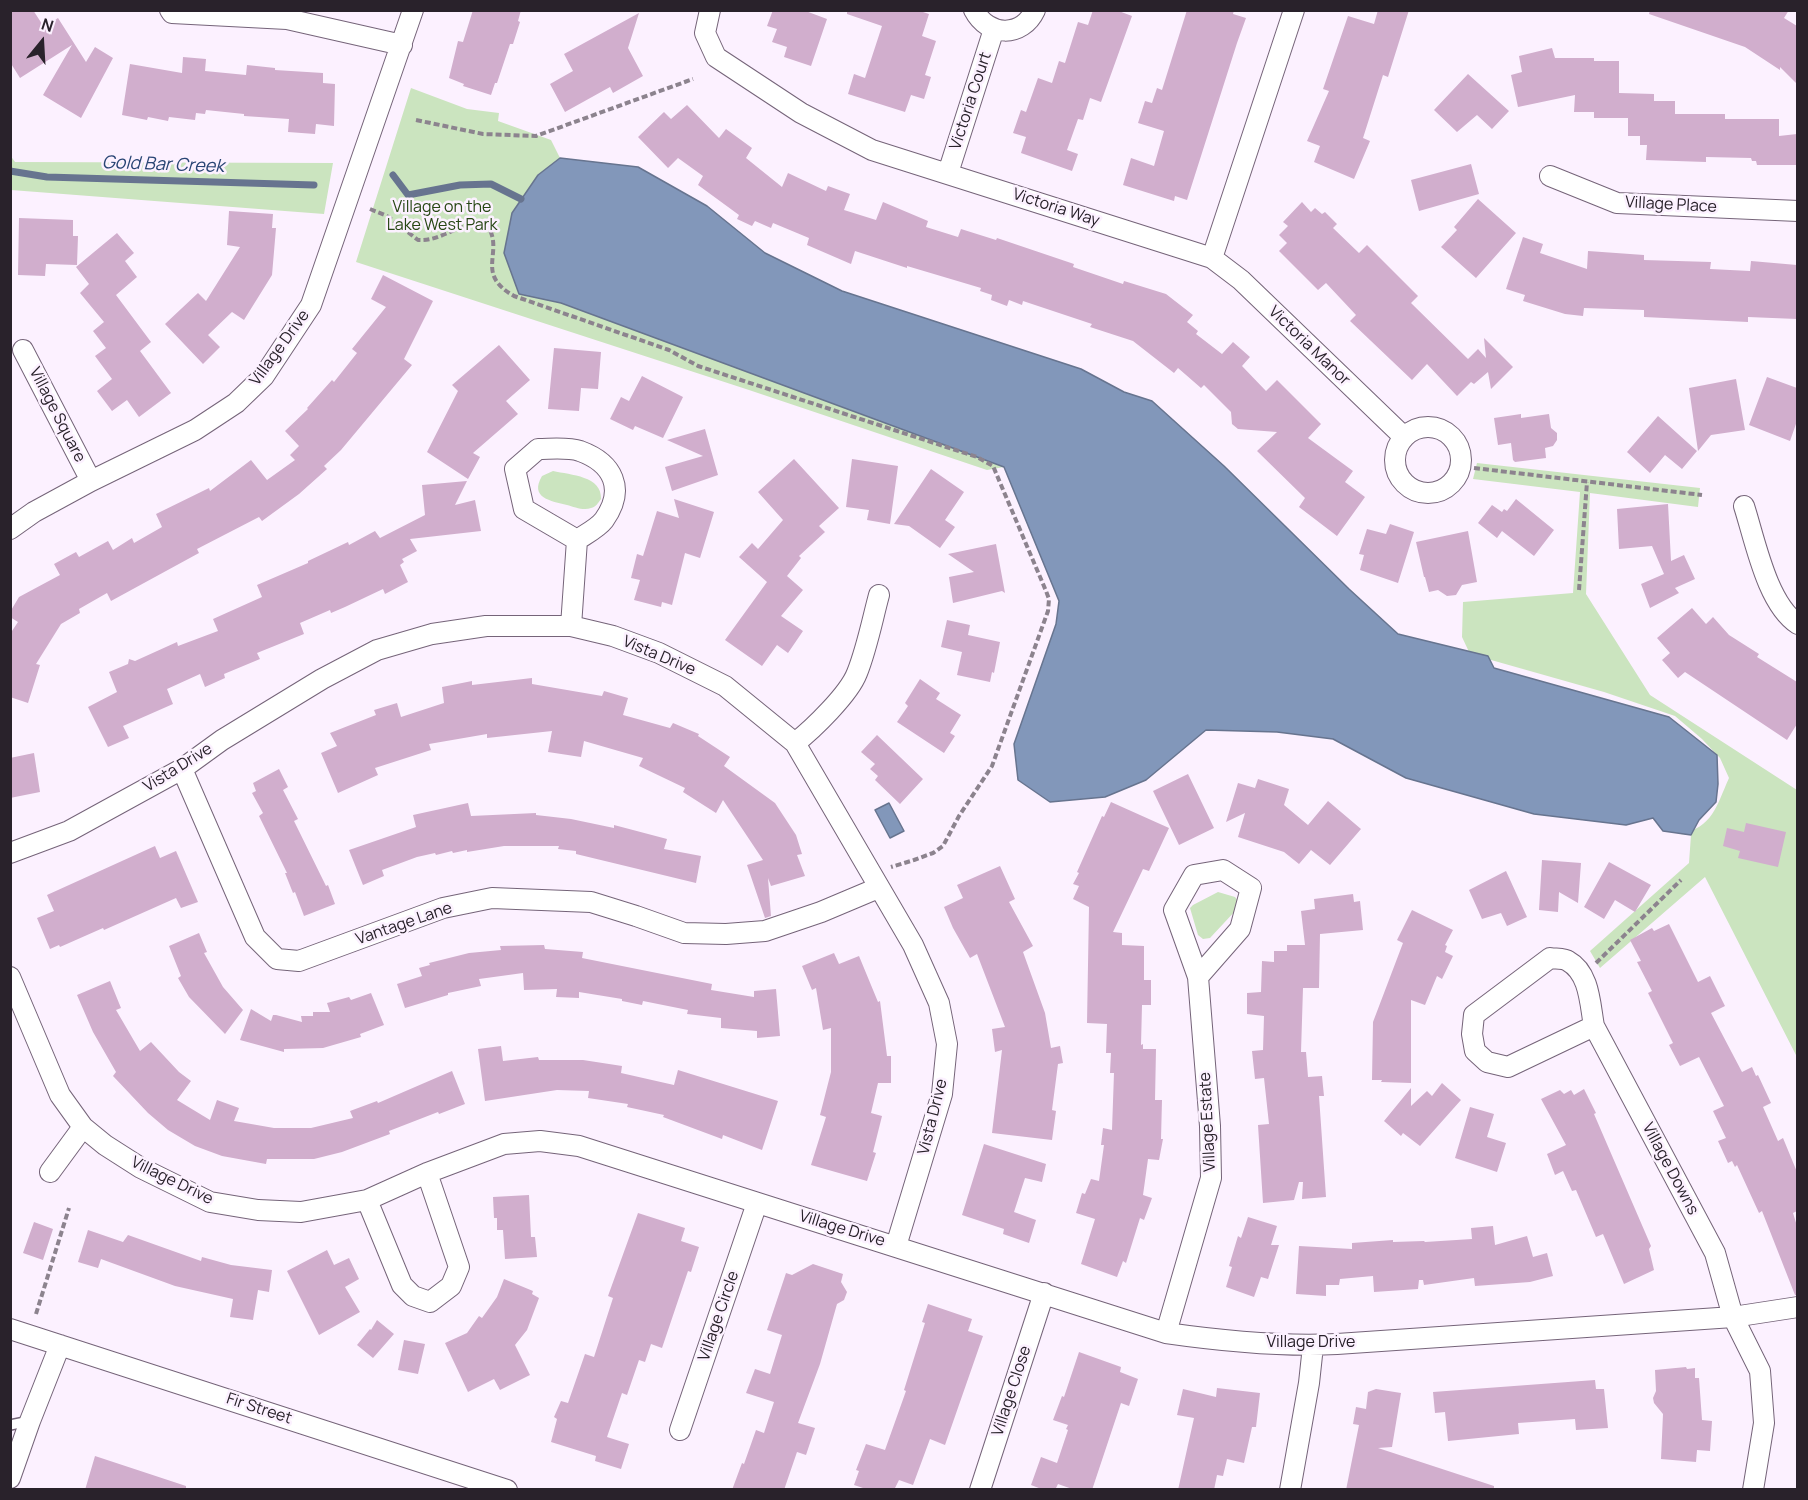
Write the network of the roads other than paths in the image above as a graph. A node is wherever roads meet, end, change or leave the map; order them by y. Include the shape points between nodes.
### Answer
1 (170, 10) edge
2 (413, 10) edge
3 (710, 10) edge
4 (974, 10) edge
5 (1035, 10) edge
6 (1294, 10) edge
7 (994, 29) junction
8 (402, 45) junction
9 (948, 173) junction
10 (1550, 176) dead end
11 (1797, 211) edge
12 (1212, 258) junction
13 (23, 350) dead end
14 (1404, 437) dead end
15 (91, 481) junction
16 (1744, 506) dead end
17 (10, 529) edge
18 (578, 540) junction
19 (879, 595) dead end
20 (1797, 624) edge
21 (572, 626) junction
22 (795, 743) junction
23 (182, 769) junction
24 (10, 853) edge
25 (878, 888) junction
26 (10, 977) edge
27 (1198, 977) junction
28 (1594, 1026) junction
29 (83, 1127) junction
30 (50, 1172) dead end
31 (427, 1173) junction
32 (367, 1200) junction
33 (757, 1203) junction
34 (896, 1246) junction
35 (1044, 1293) junction
36 (1797, 1307) edge
37 (1733, 1317) junction
38 (10, 1329) edge
39 (1166, 1333) junction
40 (60, 1345) junction
41 (1313, 1346) junction
42 (20, 1423) edge
43 (680, 1430) dead end
44 (10, 1478) edge
45 (1758, 1488) edge
46 (507, 1490) edge
47 (980, 1490) edge
48 (1290, 1490) edge

1 - 8 street via 286,19
2 - 8 street, Village Drive
3 - 9 street, Victoria Way via 705,33 716,57 801,113 872,150
4 - 7 street, Victoria Court via 978,19
5 - 7 street, Victoria Court via 1022,27 1011,31
6 - 12 street
7 - 9 street, Victoria Court
8 - 15 street, Village Drive via 311,305 264,376 236,403 195,430
9 - 12 street, Victoria Way
10 - 11 street, Village Place via 1617,203
12 - 14 street, Victoria Manor via 1241,280
13 - 15 street, Village Square
15 - 17 street, Village Drive
16 - 20 street via 1772,594 1787,617
18 - 18 street via 603,522 614,501 614,478 604,463 578,450 538,449 515,469 524,509
18 - 21 street
19 - 22 street via 857,675 833,707
21 - 22 street, Vista Drive via 659,653 725,686
21 - 23 street, Vista Drive via 486,626 432,634 377,650 222,740
22 - 25 street, Vista Drive
23 - 24 street, Vista Drive via 69,831
23 - 25 street, Vantage Lane via 255,937 277,959 299,962 444,908 492,898 591,902 684,933 726,934 765,931
25 - 34 street, Vista Drive via 913,945 939,1003 947,1044 942,1094
26 - 29 street, Village Drive via 60,1095
27 - 27 street, Village Estate via 1240,929 1251,888 1223,870 1194,875 1174,910
27 - 39 street, Village Estate via 1211,1178
28 - 28 street, Village Downs via 1587,984 1578,969 1568,960 1550,958 1474,1015 1472,1034 1475,1051 1487,1062 1508,1067
28 - 37 street, Village Downs via 1715,1253
29 - 30 street
29 - 32 street, Village Drive via 141,1168 210,1202 301,1212
31 - 32 street, Village Drive
31 - 32 street via 459,1267 451,1286 430,1302 413,1296 402,1285
31 - 33 street, Village Drive via 504,1144 540,1141 579,1146
33 - 34 street, Village Drive
33 - 43 street, Village Circle
34 - 35 street, Village Drive
35 - 39 street, Village Drive
35 - 47 street, Village Close
36 - 37 street, Village Drive
37 - 41 street, Village Drive
37 - 45 street, Village Downs via 1760,1371 1764,1423
38 - 40 street, Fir Street
39 - 41 street, Village Drive via 1227,1342
40 - 42 street
40 - 46 street, Fir Street
41 - 48 street
42 - 44 street

